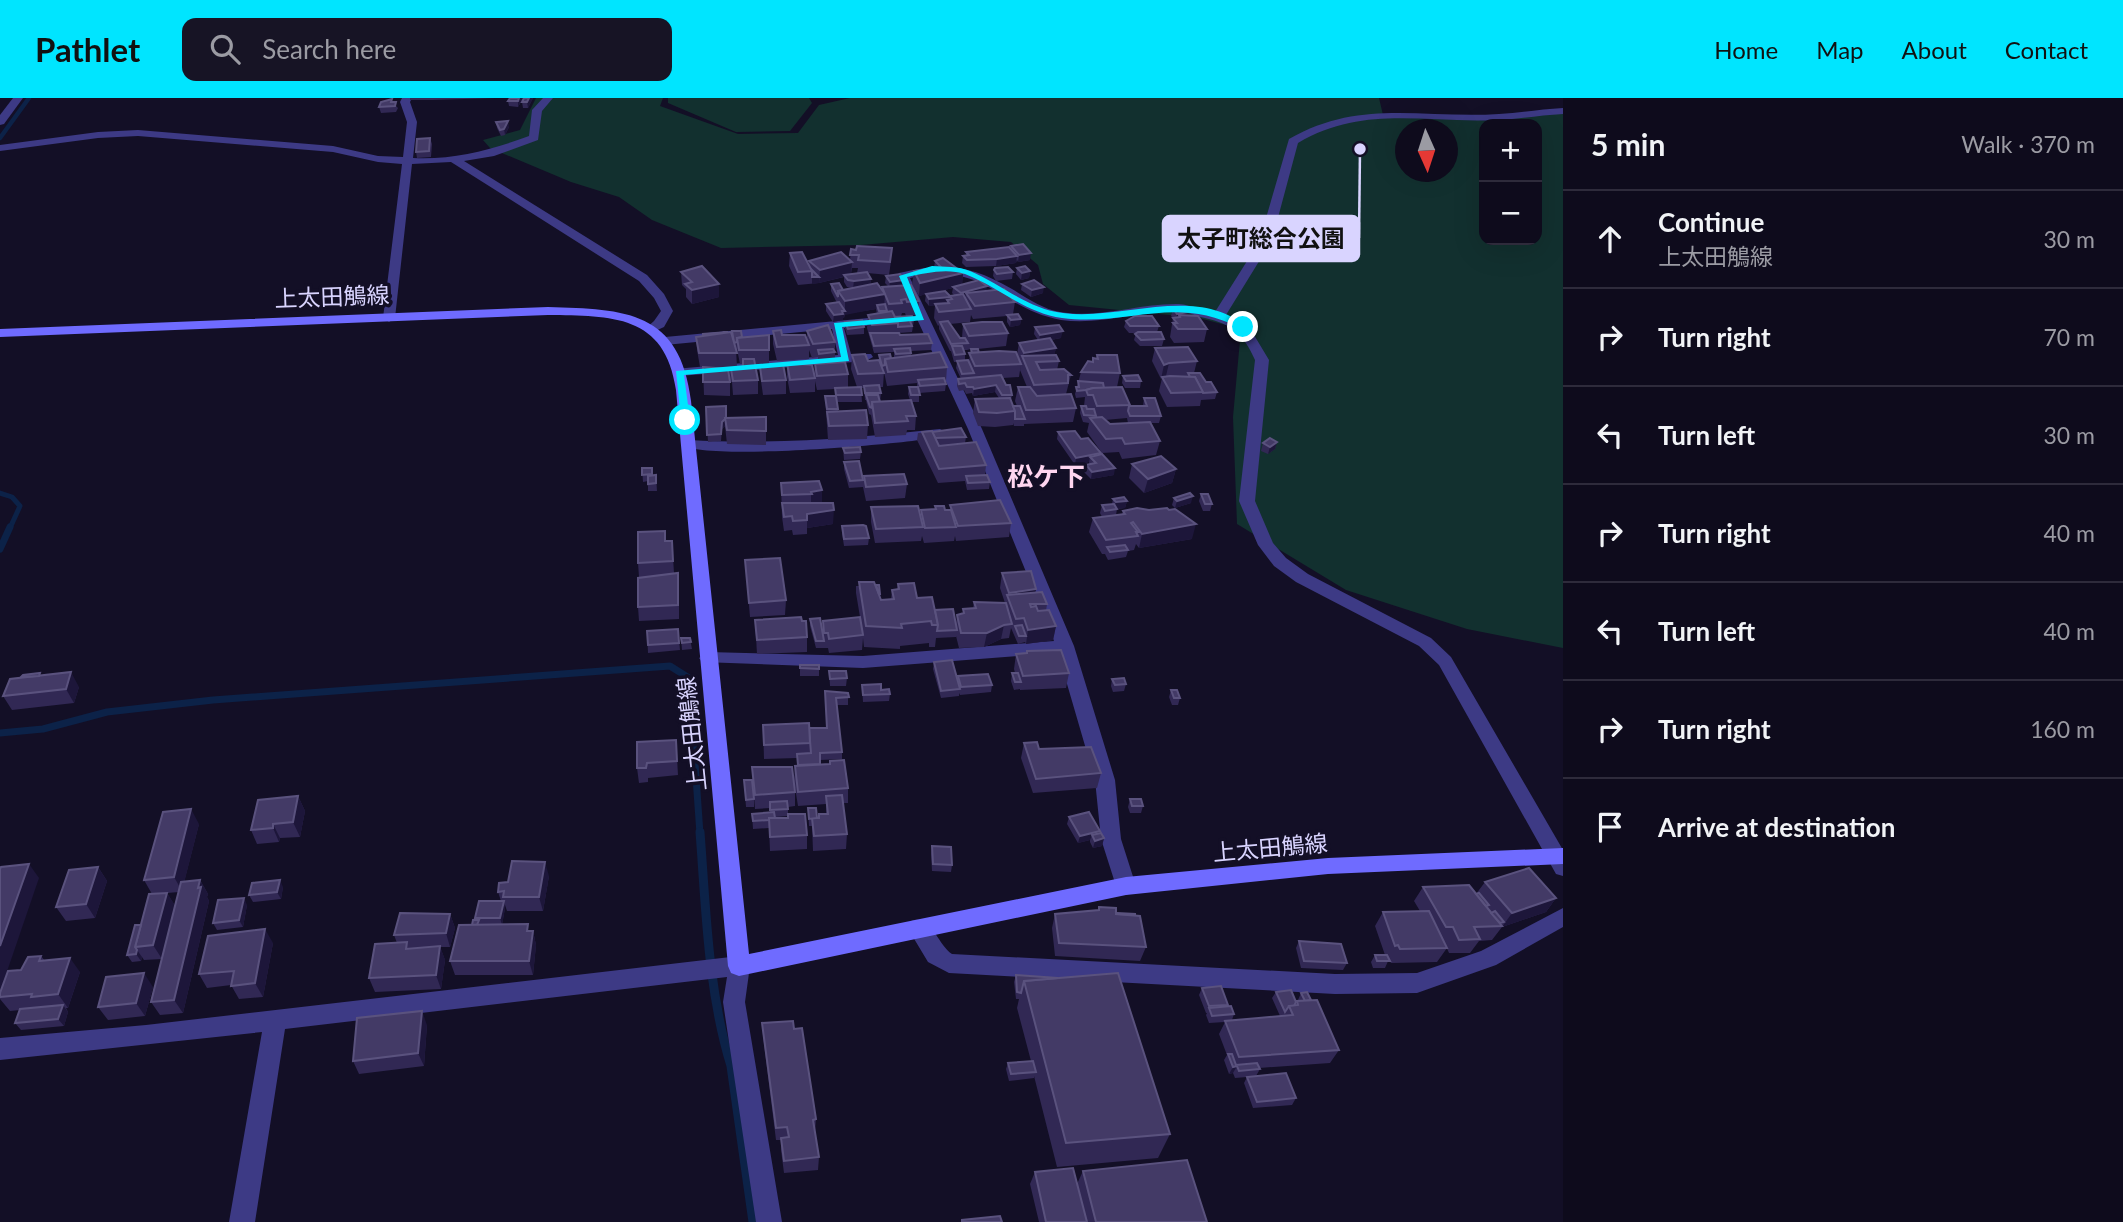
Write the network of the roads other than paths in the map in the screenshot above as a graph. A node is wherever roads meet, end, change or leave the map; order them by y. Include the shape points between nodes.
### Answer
1 (18, 98) edge
2 (407, 98) edge
3 (548, 98) edge
4 (1563, 111) edge
5 (0, 122) edge
6 (0, 148) edge
7 (455, 160) junction
8 (408, 161) junction
9 (1220, 315) junction
10 (389, 318) junction
11 (921, 318) junction
12 (837, 325) junction
13 (650, 329) junction
14 (0, 332) edge
15 (665, 341) junction
16 (866, 357) edge
17 (846, 359) junction
18 (679, 373) junction
19 (975, 429) junction
20 (688, 444) junction
21 (1065, 646) junction
22 (708, 658) junction
23 (1561, 861) edge
24 (1126, 886) junction
25 (1563, 917) edge
26 (918, 927) junction
27 (739, 966) junction
28 (275, 1020) junction
29 (0, 1049) edge
30 (242, 1222) edge
31 (768, 1222) edge

1 - 5 street
2 - 8 street via 412,122
3 - 7 street via 537,110 534,138 490,154
4 - 9 street via 1500,117 1371,116 1303,134 1293,141 1260,250
6 - 8 street via 138,133 333,149
7 - 8 street
7 - 13 street via 643,278 667,311
8 - 10 street
9 - 11 street via 1182,308 1063,316 1034,308 965,272 932,269 903,276
9 - 23 street via 1243,327 1262,359 1247,501 1266,545 1302,578 1425,642 1445,661
10 - 13 main road, 上太田鵤線 via 578,311 610,315
10 - 14 main road, 上太田鵤線
11 - 12 street
11 - 19 street
12 - 15 street
12 - 17 street
13 - 15 main road, 上太田鵤線
15 - 18 main road, 上太田鵤線
16 - 17 street
17 - 18 street
18 - 20 main road, 上太田鵤線
19 - 20 street via 796,446
19 - 21 street
20 - 22 main road, 上太田鵤線
21 - 22 street via 863,662
21 - 24 street via 1105,780 1111,839
22 - 27 main road, 上太田鵤線
23 - 24 main road, 上太田鵤線 via 1328,866
24 - 26 main road, 上太田鵤線
25 - 26 street via 1488,958 1417,984 1335,984 949,963 936,955
26 - 27 main road, 上太田鵤線
27 - 28 street
27 - 31 street via 734,1002
28 - 29 street
28 - 30 street

